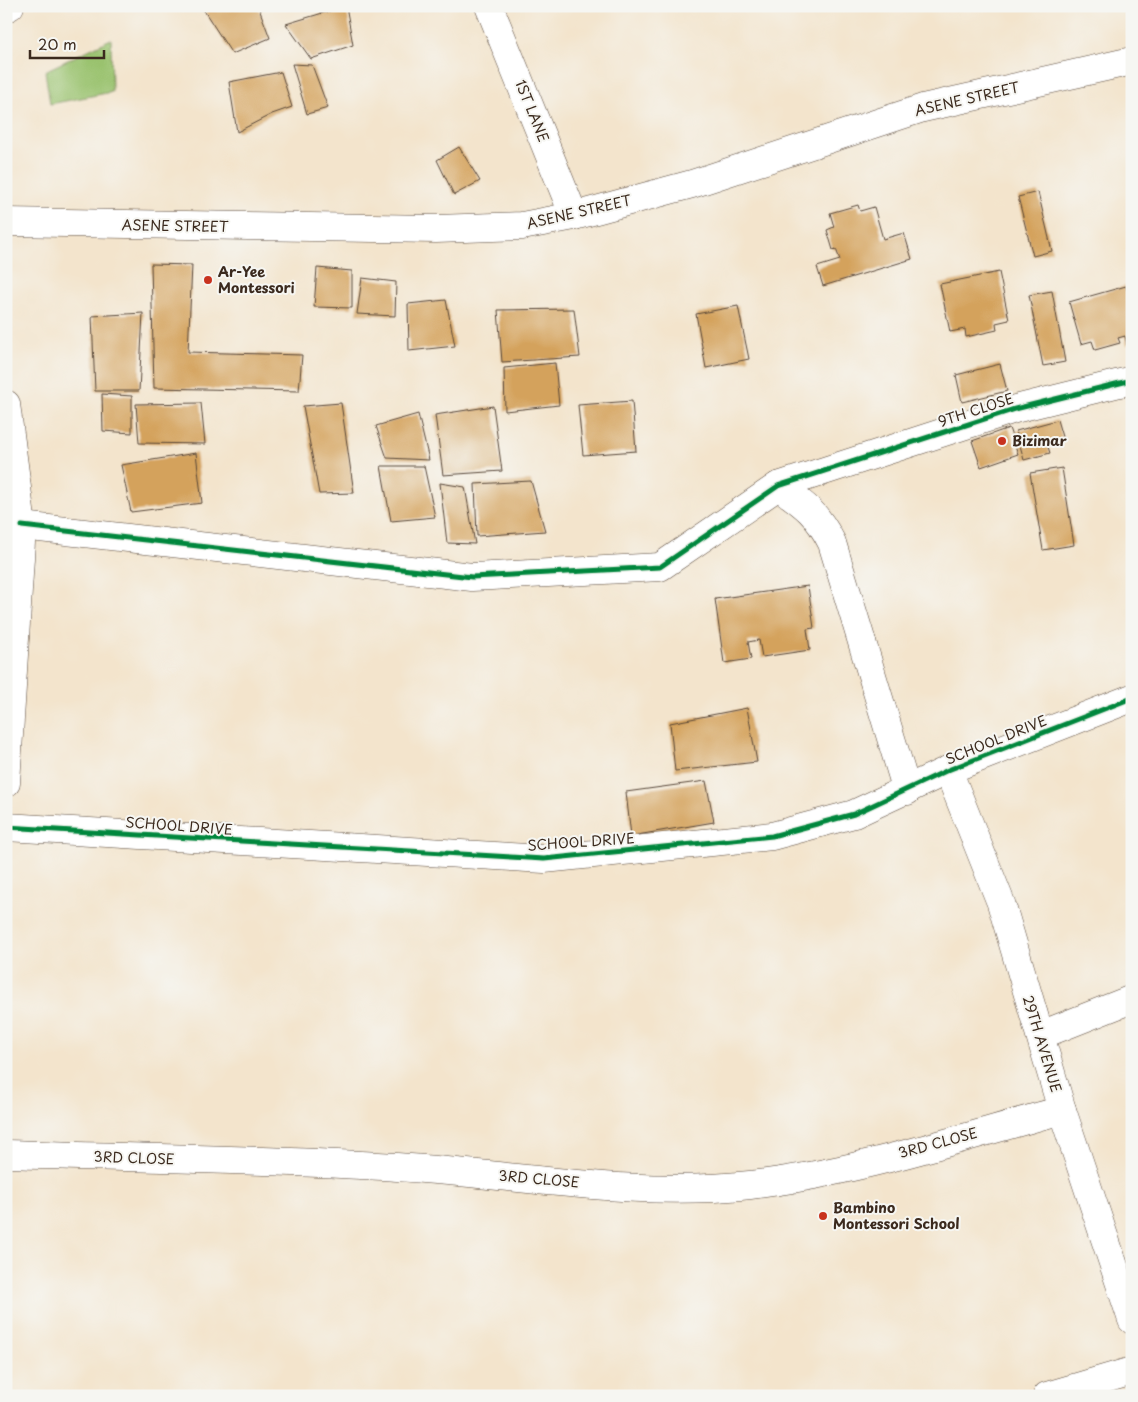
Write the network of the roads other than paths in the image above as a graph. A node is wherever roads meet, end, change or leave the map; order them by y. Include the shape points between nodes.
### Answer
1 (10, 6) edge
2 (489, 6) edge
3 (6, 8) edge
4 (1132, 61) edge
5 (574, 216) junction
6 (6, 222) edge
7 (1132, 380) edge
8 (6, 404) edge
9 (778, 486) junction
10 (22, 526) junction
11 (10, 674) edge
12 (1132, 698) edge
13 (948, 770) junction
14 (6, 783) edge
15 (907, 791) junction
16 (6, 826) edge
17 (1132, 999) edge
18 (1041, 1035) junction
19 (1062, 1110) junction
20 (6, 1154) edge
21 (1132, 1320) edge
22 (1132, 1371) edge
23 (1047, 1396) edge

1 - 3 street
2 - 5 street, 1ST LANE
4 - 5 street, ASENE STREET via 923,108 692,184
5 - 6 street, ASENE STREET via 522,226 436,229
7 - 9 street, 9TH CLOSE via 1015,409
8 - 10 street
9 - 10 street, 9TH CLOSE via 660,566 539,575 472,578
9 - 15 street via 821,520 832,542
10 - 11 street
11 - 14 street
12 - 13 street, SCHOOL DRIVE
13 - 15 street, SCHOOL DRIVE
13 - 18 street, 29TH AVENUE via 1001,903
15 - 16 street, SCHOOL DRIVE via 854,814 772,836 544,859
17 - 18 street
18 - 19 street, 29TH AVENUE
19 - 20 street, 3RD CLOSE via 876,1160 800,1176 750,1185 673,1190 397,1167
19 - 21 street, 29TH AVENUE
22 - 23 street

